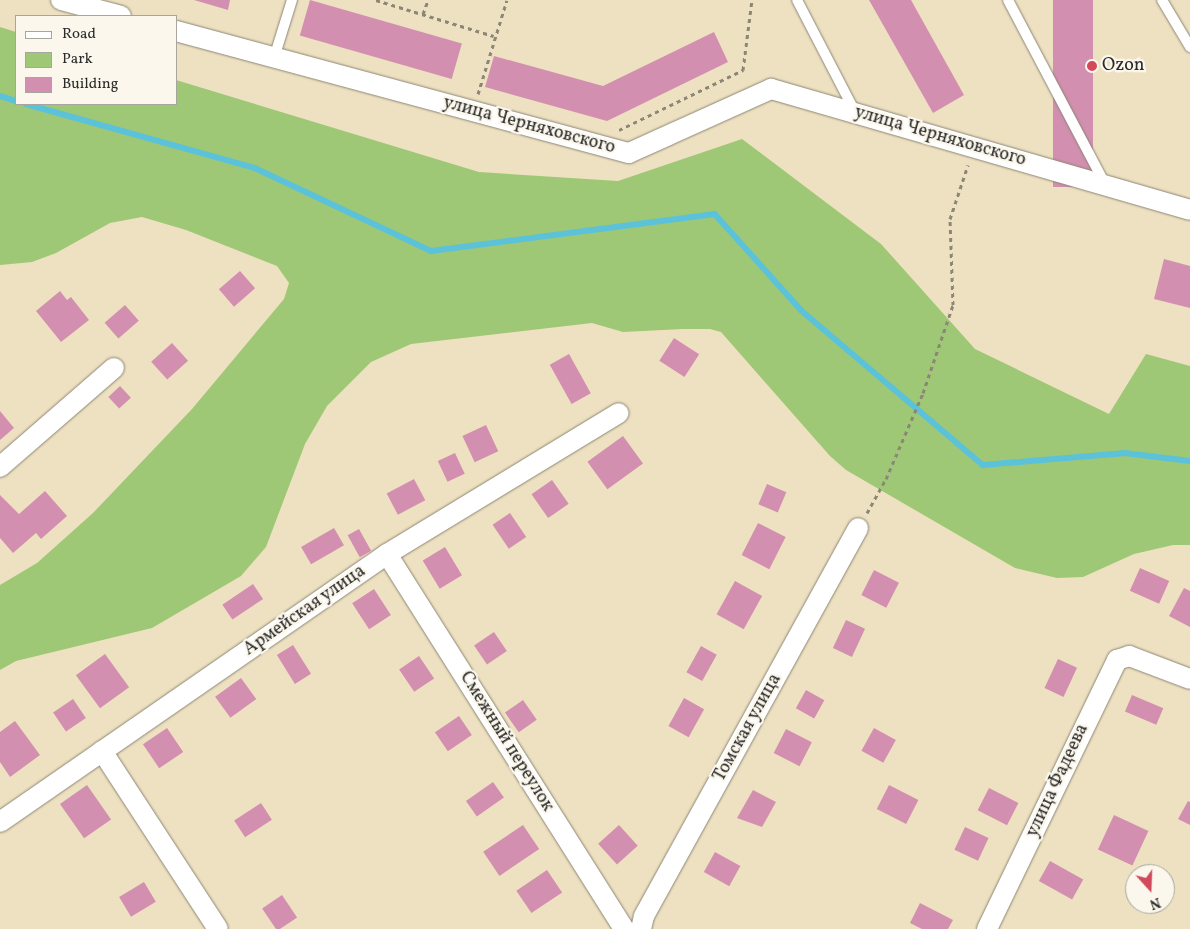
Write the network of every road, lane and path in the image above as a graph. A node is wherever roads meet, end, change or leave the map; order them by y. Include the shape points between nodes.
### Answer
1 (61, 0) edge
2 (292, 0) edge
3 (376, 0) edge
4 (428, 0) edge
5 (507, 0) edge
6 (752, 0) edge
7 (797, 0) edge
8 (1008, 0) edge
9 (1162, 0) edge
10 (423, 14) junction
11 (117, 15) edge
12 (178, 32) edge
13 (494, 36) junction
14 (1190, 47) edge
15 (274, 58) junction
16 (486, 100) dead end
17 (856, 113) junction
18 (617, 130) dead end
19 (974, 148) junction
20 (1104, 184) junction
21 (1190, 210) edge
22 (114, 368) dead end
23 (619, 413) dead end
24 (0, 468) edge
25 (858, 528) joint
26 (387, 554) junction
27 (1190, 679) edge
28 (102, 751) junction
29 (0, 822) edge
30 (218, 929) edge
31 (624, 929) edge
32 (641, 929) edge
33 (987, 929) edge

1 - 11 street
2 - 15 lane
3 - 10 path
4 - 10 path
5 - 13 path
6 - 18 path via 743,70
7 - 17 lane
8 - 20 lane
9 - 14 lane
10 - 13 path
12 - 15 street, улица Черняховского
13 - 16 path via 477,98
15 - 17 street, улица Черняховского via 629,153 771,89
17 - 19 street, улица Черняховского
19 - 20 street, улица Черняховского
19 - 25 path via 950,219 953,305 922,396 886,479
20 - 21 street, улица Черняховского
22 - 24 street
23 - 26 street, Армейская улица
25 - 32 street, Томская улица via 644,916
26 - 28 street, Армейская улица
26 - 31 street, Смежный переулок
27 - 33 street, улица Фадеева via 1129,656 1117,660
28 - 29 street, Армейская улица
28 - 30 street

